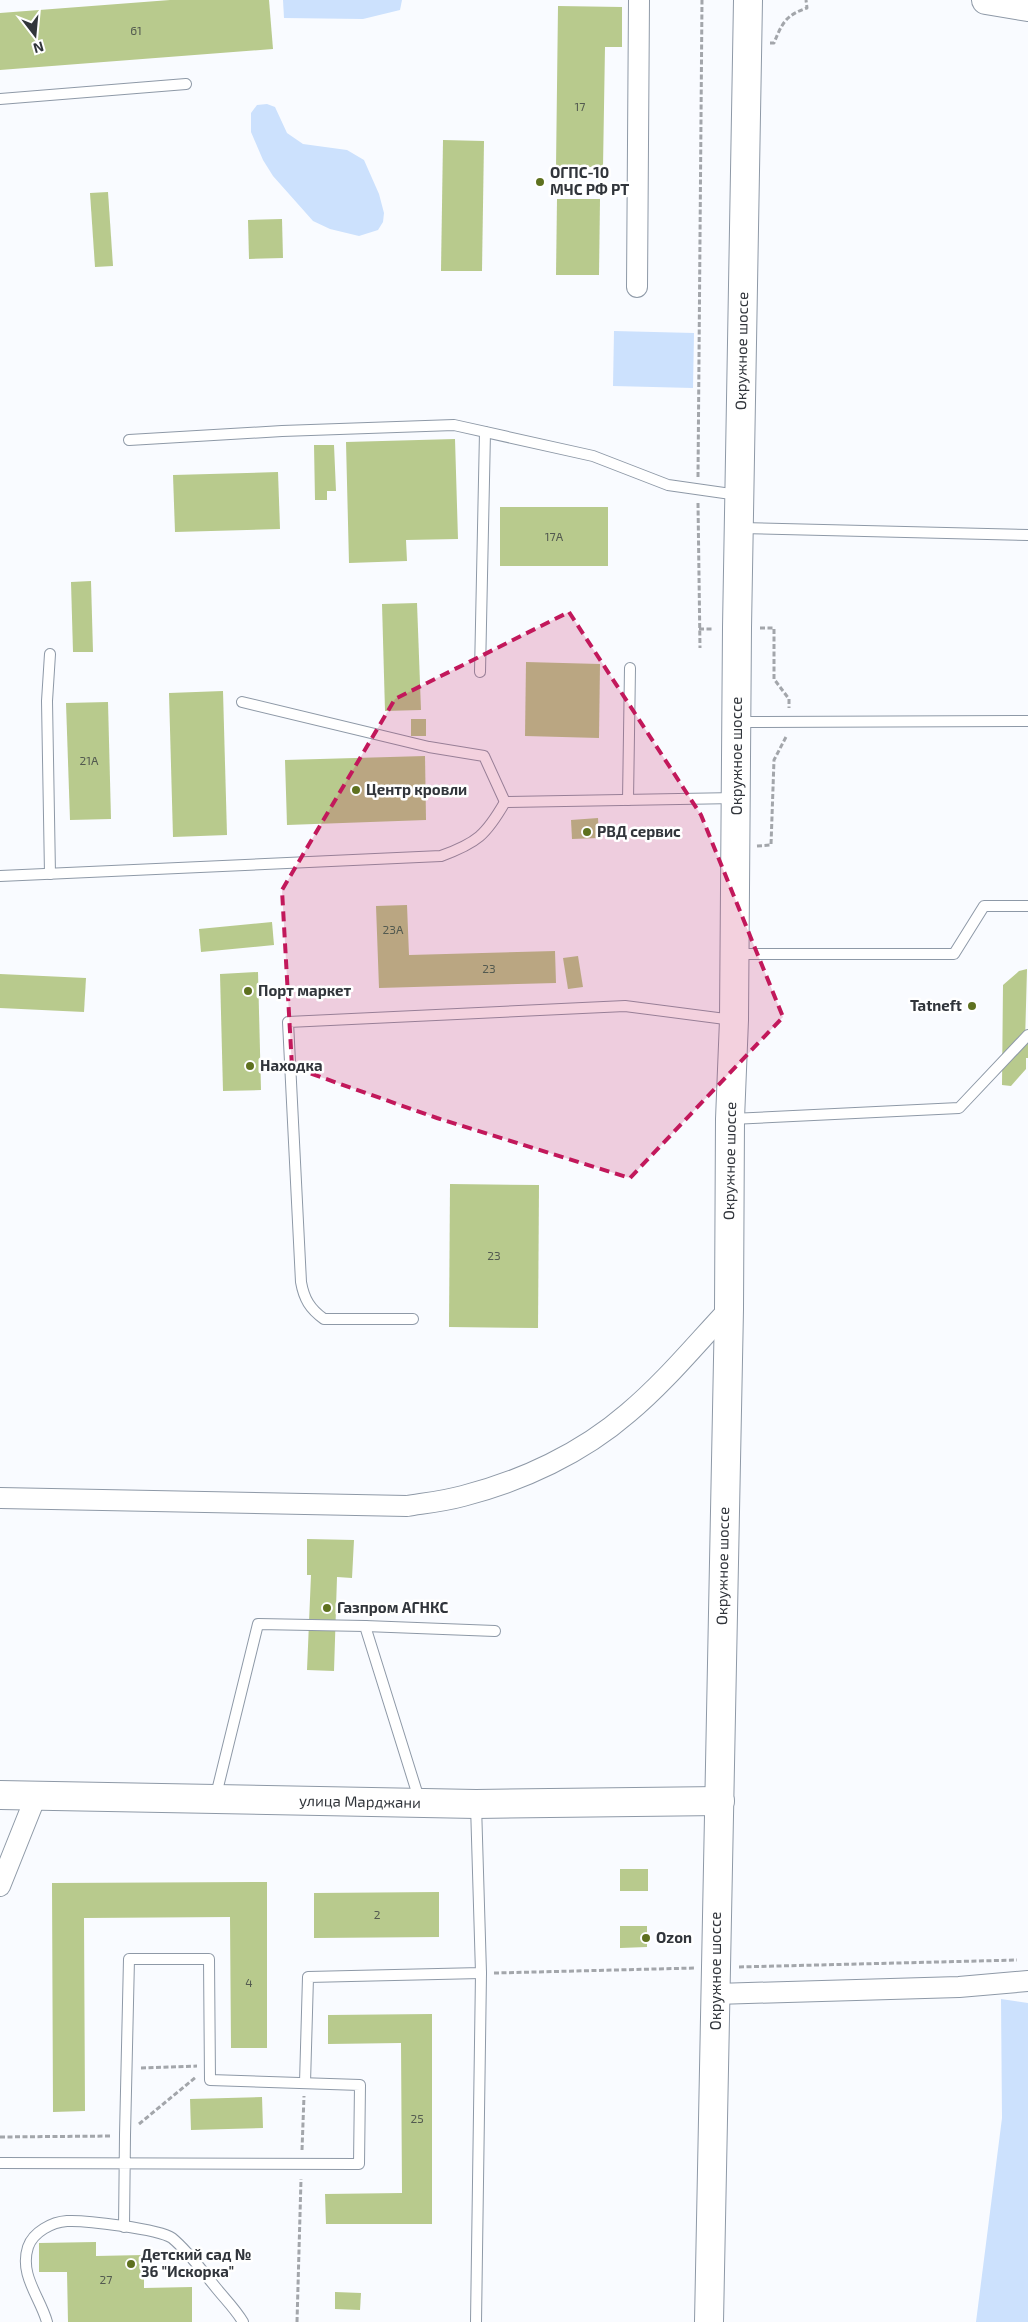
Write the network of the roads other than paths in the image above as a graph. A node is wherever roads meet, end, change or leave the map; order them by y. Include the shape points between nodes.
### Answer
1 (639, 0) edge
2 (748, 0) edge
3 (986, 0) edge
4 (1028, 7) edge
5 (186, 84) dead end
6 (0, 99) edge
7 (637, 287) dead end
8 (485, 432) junction
9 (129, 440) dead end
10 (739, 495) junction
11 (739, 528) junction
12 (1028, 535) edge
13 (50, 654) dead end
14 (630, 668) dead end
15 (480, 672) dead end
16 (242, 702) dead end
17 (1028, 721) edge
18 (737, 722) junction
19 (737, 798) junction
20 (628, 800) junction
21 (505, 802) junction
22 (50, 874) junction
23 (0, 876) edge
24 (1028, 906) edge
25 (735, 954) junction
26 (734, 1020) junction
27 (1028, 1035) edge
28 (730, 1119) junction
29 (729, 1309) junction
30 (413, 1319) dead end
31 (0, 1498) edge
32 (365, 1626) junction
33 (495, 1630) dead end
34 (0, 1795) edge
35 (36, 1796) junction
36 (215, 1799) junction
37 (720, 1801) junction
38 (420, 1803) junction
39 (476, 1804) junction
40 (0, 1886) edge
41 (480, 1973) junction
42 (1028, 1981) edge
43 (716, 1994) junction
44 (304, 2083) junction
45 (0, 2163) edge
46 (125, 2163) junction
47 (124, 2227) junction
48 (47, 2322) edge
49 (243, 2322) edge
50 (476, 2322) edge
51 (709, 2322) edge

1 - 7 street
2 - 10 street, Окружное шоссе
3 - 4 street
5 - 6 lane
8 - 9 lane via 454,425 282,430
8 - 10 lane via 593,456 668,484
8 - 15 lane
10 - 11 street, Окружное шоссе
11 - 12 lane
11 - 18 street, Окружное шоссе
13 - 22 lane via 47,701
14 - 20 lane
16 - 21 lane via 429,747 484,756
17 - 18 lane
18 - 19 street, Окружное шоссе
19 - 20 lane
19 - 25 street, Окружное шоссе
20 - 21 lane
21 - 22 lane via 490,827 478,839 441,856
22 - 23 lane
24 - 25 lane via 984,906 954,954
25 - 26 street, Окружное шоссе
26 - 28 street, Окружное шоссе
26 - 30 lane via 624,1006 288,1022 303,1295 309,1306 324,1319
27 - 28 lane via 959,1108
28 - 29 street, Окружное шоссе
29 - 31 street via 672,1371 612,1425 572,1453 528,1474 463,1496 407,1506
29 - 37 street, Окружное шоссе
32 - 33 lane
32 - 36 lane via 258,1624
32 - 38 lane
34 - 35 street, улица Марджани
35 - 36 street, улица Марджани
35 - 40 street
36 - 38 street, улица Марджани
37 - 39 street, улица Марджани
37 - 43 street, Окружное шоссе
38 - 39 street, улица Марджани
39 - 41 lane
41 - 44 lane via 308,1977
41 - 50 lane
42 - 43 street via 959,1987
43 - 51 street, Окружное шоссе
44 - 46 lane via 360,2084 359,2164
44 - 46 lane via 210,2080 209,1959 129,1960
45 - 46 lane
46 - 47 lane
47 - 48 lane via 66,2221 46,2227 34,2235 28,2247 26,2265 29,2281 44,2308
47 - 49 lane via 153,2230 170,2237 186,2251

